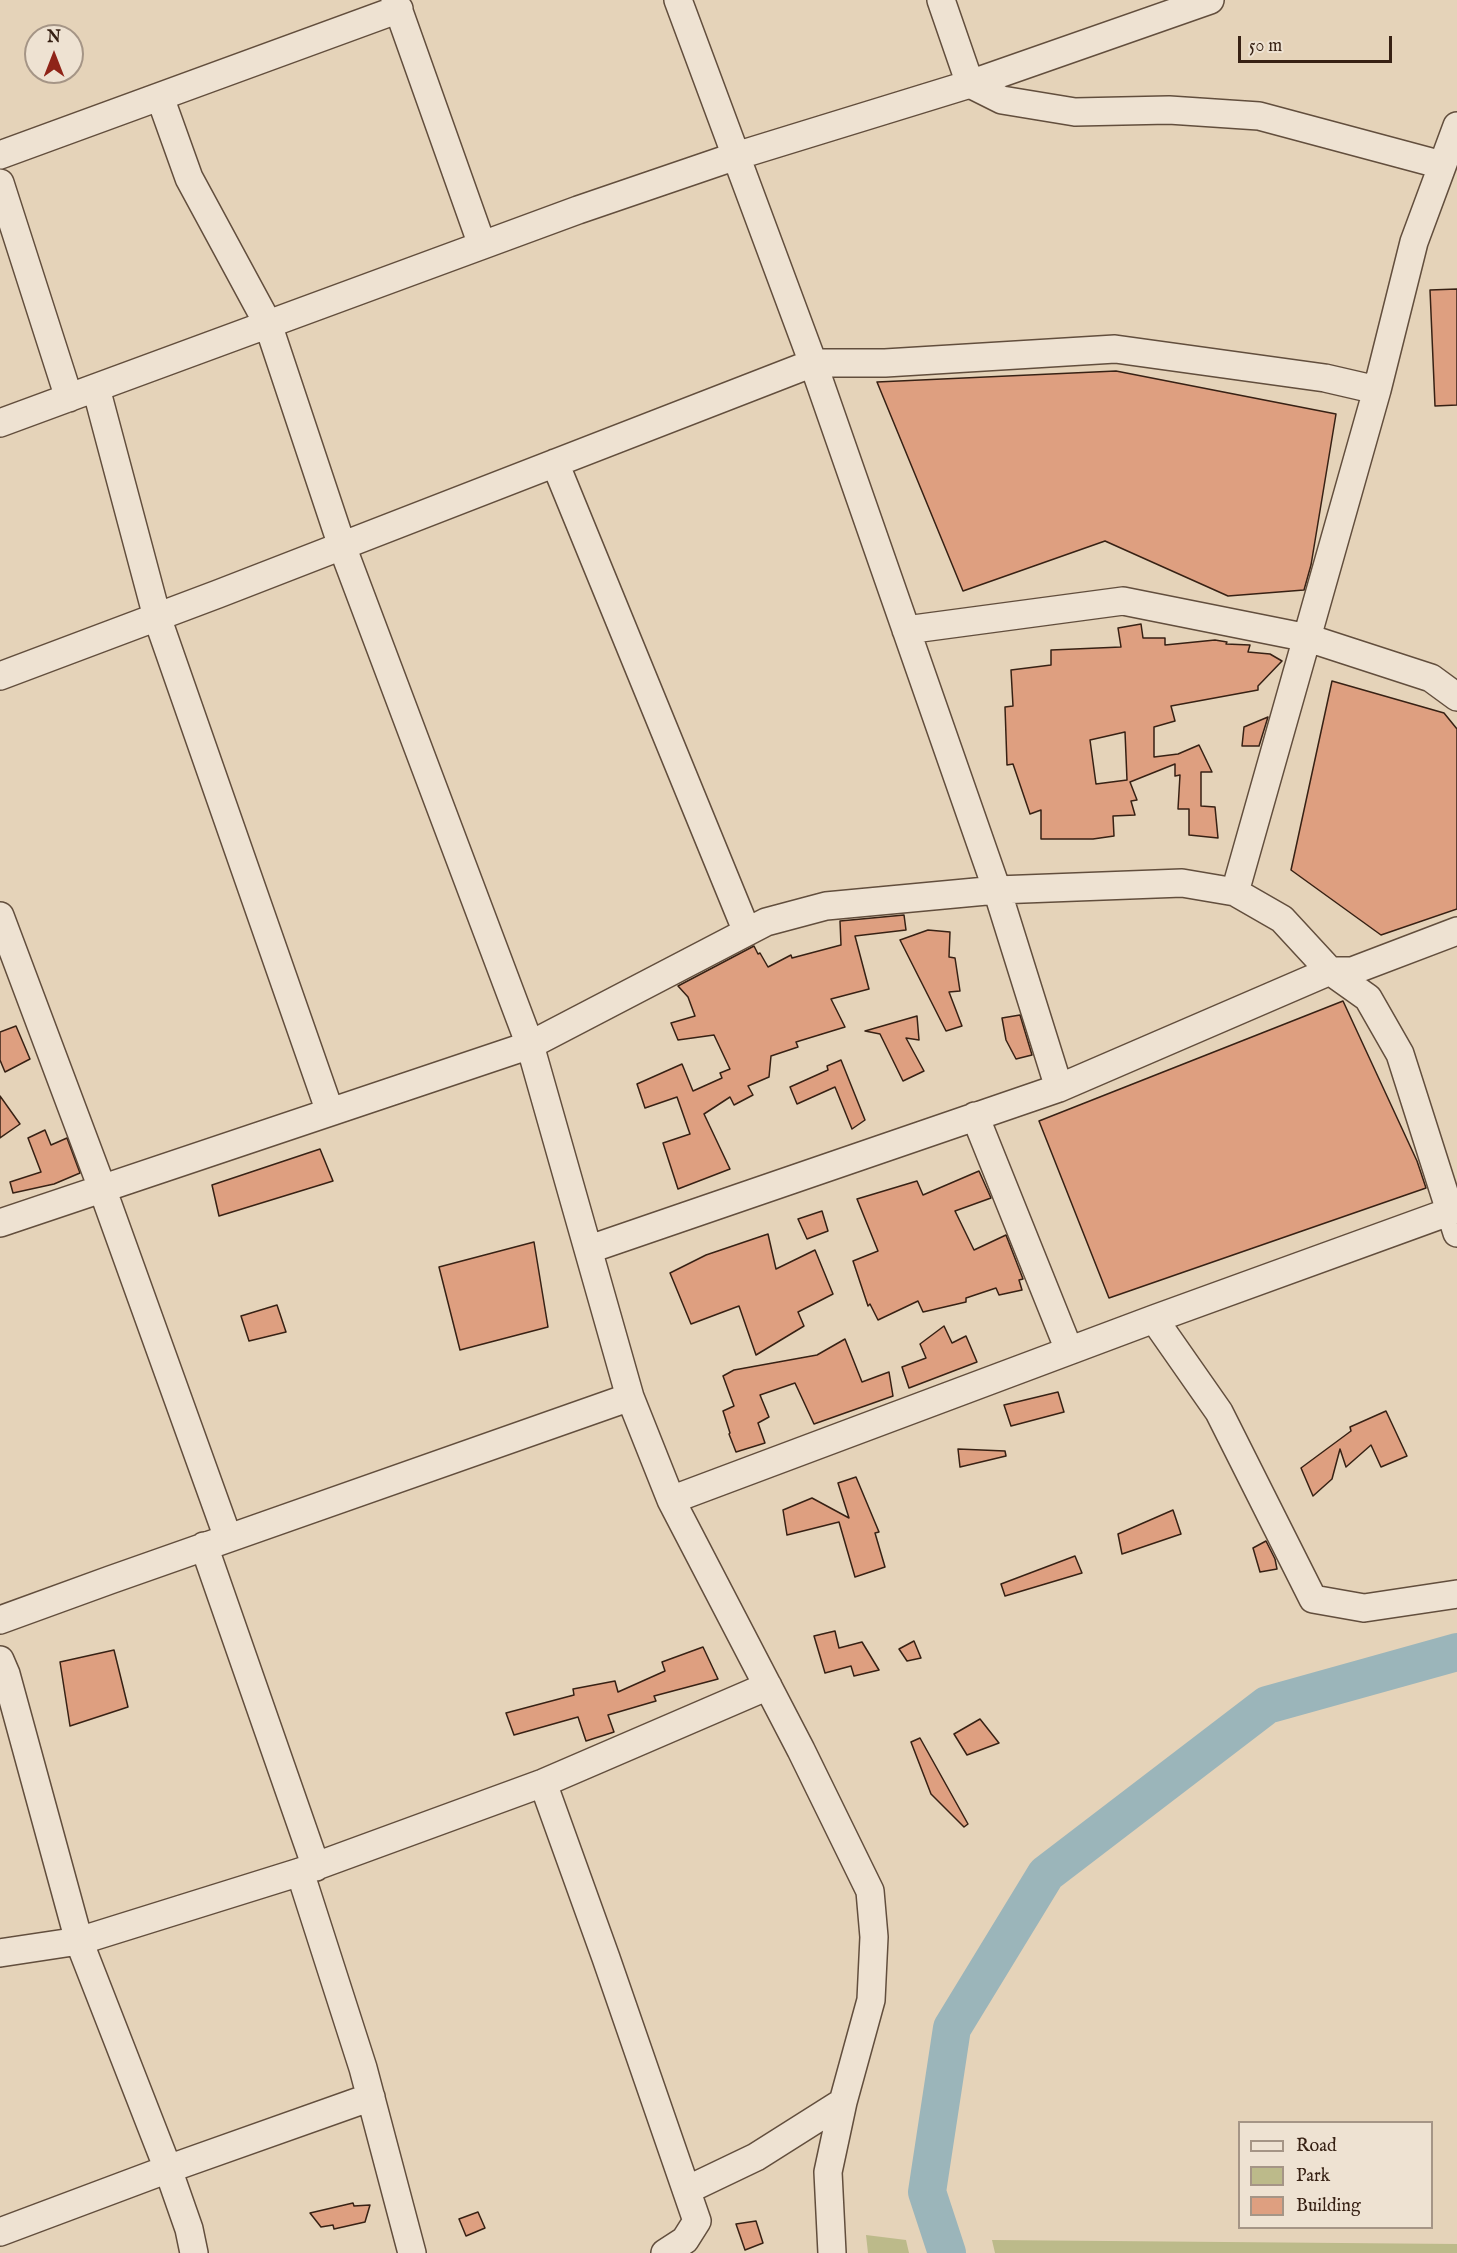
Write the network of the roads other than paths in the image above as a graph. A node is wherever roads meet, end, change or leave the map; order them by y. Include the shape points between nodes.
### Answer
1 (678, 0) edge
2 (941, 0) edge
3 (1210, 0) edge
4 (397, 5) edge
5 (1139, 12) edge
6 (970, 84) junction
7 (160, 97) junction
8 (1457, 126) edge
9 (0, 155) edge
10 (736, 156) junction
11 (1442, 165) junction
12 (0, 183) edge
13 (483, 245) junction
14 (268, 324) junction
15 (813, 363) junction
16 (96, 388) junction
17 (1377, 390) junction
18 (69, 398) junction
19 (0, 423) edge
20 (555, 463) junction
21 (342, 546) junction
22 (157, 617) junction
23 (906, 630) junction
24 (1308, 638) junction
25 (0, 676) edge
26 (1457, 697) edge
27 (997, 890) junction
28 (1235, 892) junction
29 (0, 916) edge
30 (1457, 931) edge
31 (747, 932) junction
32 (6, 950) edge
33 (1330, 971) junction
34 (530, 1045) junction
35 (1059, 1088) junction
36 (330, 1112) junction
37 (975, 1116) junction
38 (102, 1188) junction
39 (1455, 1218) edge
40 (0, 1222) edge
41 (590, 1249) junction
42 (1154, 1318) junction
43 (1070, 1350) junction
44 (630, 1397) junction
45 (671, 1500) junction
46 (216, 1542) junction
47 (1457, 1594) edge
48 (0, 1620) edge
49 (0, 1660) edge
50 (768, 1686) junction
51 (543, 1783) junction
52 (308, 1869) junction
53 (79, 1941) junction
54 (0, 1953) edge
55 (371, 2097) junction
56 (843, 2102) junction
57 (168, 2169) junction
58 (687, 2190) junction
59 (0, 2232) edge
60 (194, 2253) edge
61 (412, 2253) edge
62 (665, 2253) edge
63 (832, 2253) edge

1 - 10 street
2 - 6 street
3 - 5 street
4 - 7 street
4 - 13 street
5 - 6 street
6 - 10 street
6 - 11 street via 1002,100 1075,112 1170,110 1259,116
7 - 9 street
7 - 14 street via 189,178
8 - 11 street
10 - 13 street
10 - 15 street
11 - 17 street via 1414,242
12 - 18 street
13 - 14 street
14 - 16 street
14 - 21 street
15 - 17 street via 885,363 1115,350 1325,378
15 - 20 street
15 - 23 street
16 - 18 street
16 - 22 street
17 - 24 street
18 - 19 street
20 - 21 street
20 - 31 street
21 - 22 street
21 - 34 street
22 - 25 street
22 - 36 street
23 - 24 street via 1122,601
23 - 27 street
24 - 26 street via 1431,678
24 - 28 street
27 - 28 street via 1182,883
27 - 31 street via 826,906 766,922
27 - 35 street
28 - 33 street via 1282,919
29 - 32 street
30 - 33 street via 1352,971
31 - 34 street
32 - 38 street
33 - 35 street
33 - 39 street via 1368,998 1400,1054
34 - 36 street
34 - 41 street
35 - 37 street
36 - 38 street
37 - 41 street
37 - 43 street
38 - 40 street
38 - 46 street
39 - 42 street
41 - 44 street
42 - 43 street
42 - 47 street via 1219,1412 1314,1599 1364,1608
43 - 45 street
44 - 45 street
44 - 46 street
45 - 50 street
46 - 48 street
46 - 52 street
49 - 53 street
50 - 51 street
50 - 56 street via 870,1891 874,1937 872,2000
51 - 52 street
51 - 58 street
52 - 53 street
52 - 55 street
53 - 54 street
53 - 57 street
55 - 57 street
55 - 61 street
56 - 58 street via 756,2157
56 - 63 street via 828,2172
57 - 59 street
57 - 60 street
58 - 62 street via 697,2221 685,2240

